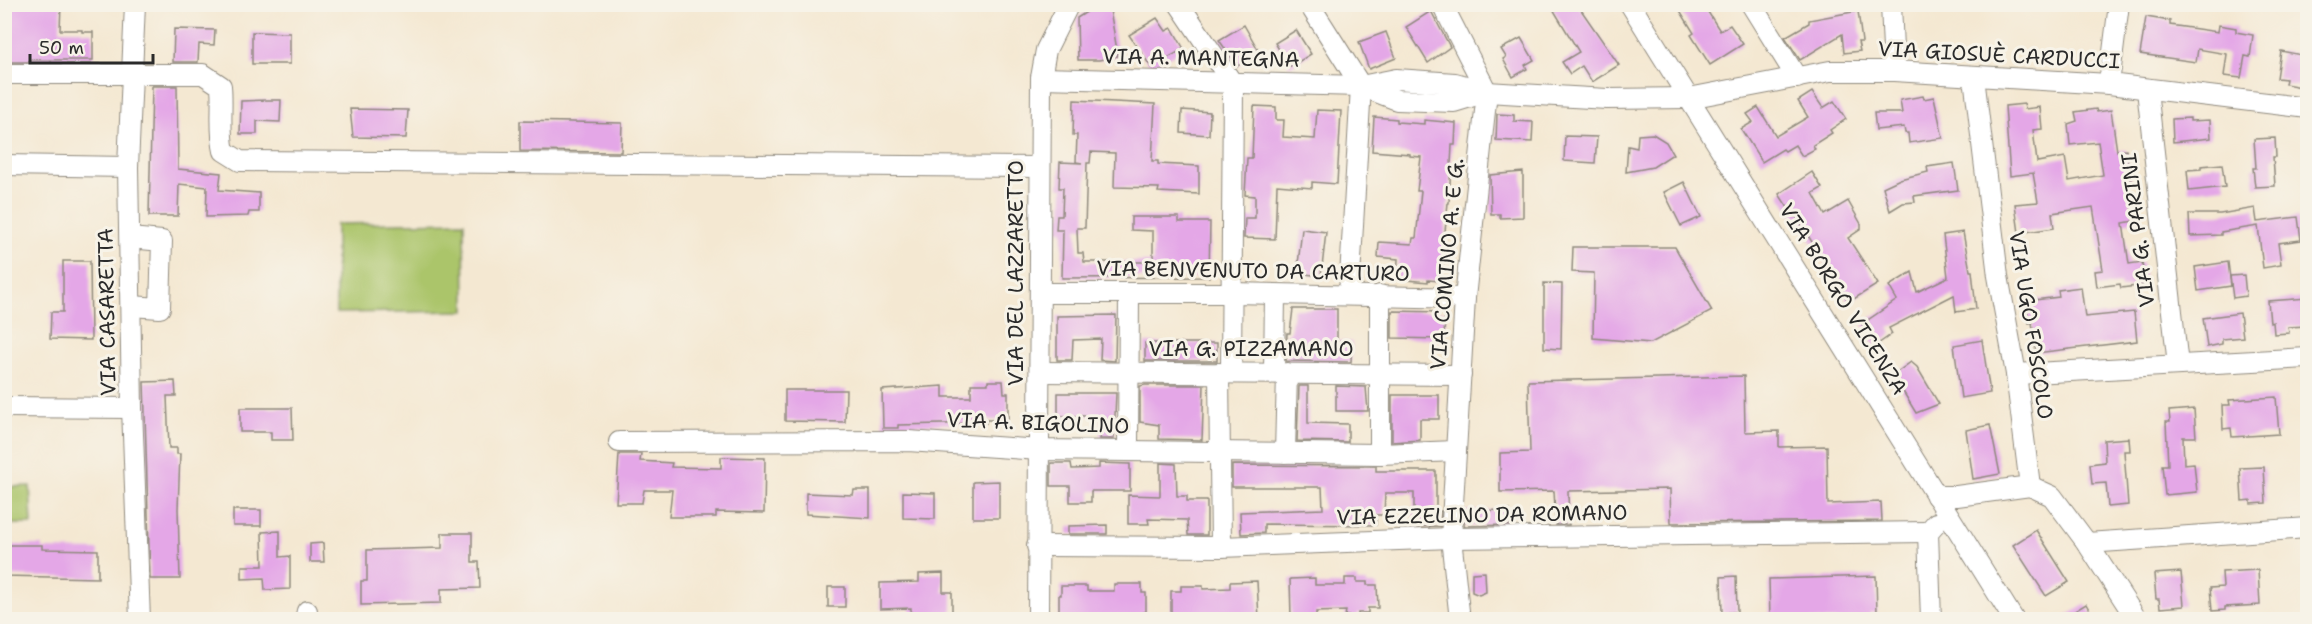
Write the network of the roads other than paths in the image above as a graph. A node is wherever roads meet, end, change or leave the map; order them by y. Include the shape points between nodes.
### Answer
1 (135, 4) edge
2 (1069, 4) edge
3 (1179, 4) edge
4 (1309, 4) edge
5 (1442, 4) edge
6 (1630, 4) edge
7 (1751, 4) edge
8 (1891, 4) edge
9 (2119, 4) edge
10 (1894, 71) junction
11 (4, 74) edge
12 (132, 74) junction
13 (1974, 77) junction
14 (1041, 78) junction
15 (1797, 78) junction
16 (1233, 84) junction
17 (2109, 84) junction
18 (1361, 86) junction
19 (2147, 90) junction
20 (1487, 92) junction
21 (1689, 98) junction
22 (2307, 108) edge
23 (4, 165) edge
24 (128, 166) junction
25 (1039, 167) junction
26 (130, 238) junction
27 (1040, 293) junction
28 (1232, 293) junction
29 (1129, 294) junction
30 (1275, 294) junction
31 (1349, 295) junction
32 (1380, 295) junction
33 (1465, 298) junction
34 (131, 306) junction
35 (2307, 358) edge
36 (2178, 365) junction
37 (1040, 372) junction
38 (1128, 373) junction
39 (1225, 373) junction
40 (1280, 373) junction
41 (1380, 373) junction
42 (2016, 374) junction
43 (1461, 375) junction
44 (4, 407) edge
45 (132, 408) junction
46 (619, 442) dead end
47 (1040, 450) junction
48 (1128, 450) junction
49 (1220, 451) junction
50 (1456, 451) junction
51 (1285, 453) junction
52 (1380, 454) junction
53 (2030, 486) junction
54 (1941, 504) junction
55 (2307, 528) edge
56 (1928, 532) junction
57 (1451, 538) junction
58 (2088, 543) junction
59 (1037, 546) junction
60 (1221, 547) junction
61 (140, 620) edge
62 (1038, 620) edge
63 (1460, 620) edge
64 (1931, 620) edge
65 (2013, 620) edge
66 (2138, 620) edge

1 - 12 street, VIA CASARETTA
2 - 14 street, VIA DEL LAZZARETTO via 1046,50
3 - 16 street
4 - 18 street
5 - 20 street
6 - 21 street, VIA BORGO VICENZA
7 - 15 street
8 - 10 street
9 - 17 street
10 - 13 street, VIA GIOSUÈ CARDUCCI
10 - 15 street, VIA GIOSUÈ CARDUCCI via 1830,71
11 - 12 street
12 - 24 street, VIA CASARETTA
12 - 25 street via 203,74 213,79 220,86 224,151 240,161
13 - 17 street, VIA GIOSUÈ CARDUCCI
13 - 42 street, VIA UGO FOSCOLO via 1998,276
14 - 16 street, VIA A. MANTEGNA
14 - 25 street, VIA DEL LAZZARETTO
15 - 21 street, VIA GIOSUÈ CARDUCCI
16 - 18 street, VIA A. MANTEGNA
16 - 28 street
17 - 19 street, VIA GIOSUÈ CARDUCCI
18 - 20 street, VIA A. MANTEGNA via 1396,79 1455,83
18 - 31 street
19 - 22 street, VIA GIOSUÈ CARDUCCI
19 - 36 street, VIA G. PARINI
20 - 21 street, VIA A. MANTEGNA via 1607,99
20 - 33 street, VIA COMINO A. E G.
21 - 54 street, VIA BORGO VICENZA
23 - 24 street
24 - 26 street, VIA CASARETTA
25 - 27 street, VIA DEL LAZZARETTO
26 - 34 street, VIA CASARETTA
26 - 34 street via 162,241 160,308
27 - 29 street, VIA BENVENUTO DA CARTURO
27 - 37 street, VIA DEL LAZZARETTO
28 - 29 street, VIA BENVENUTO DA CARTURO
28 - 30 street, VIA BENVENUTO DA CARTURO
28 - 39 street
29 - 38 street
30 - 31 street, VIA BENVENUTO DA CARTURO
30 - 40 street
31 - 32 street, VIA BENVENUTO DA CARTURO
32 - 33 street, VIA BENVENUTO DA CARTURO
32 - 41 street
33 - 43 street, VIA COMINO A. E G.
34 - 45 street, VIA CASARETTA
35 - 36 street
36 - 42 street
37 - 38 street, VIA G. PIZZAMANO
37 - 47 street, VIA DEL LAZZARETTO
38 - 39 street, VIA G. PIZZAMANO
38 - 48 street
39 - 40 street, VIA G. PIZZAMANO
39 - 49 street
40 - 41 street, VIA G. PIZZAMANO
40 - 51 street
41 - 43 street, VIA G. PIZZAMANO
41 - 52 street
42 - 53 street, VIA UGO FOSCOLO
43 - 50 street, VIA COMINO A. E G.
44 - 45 street
45 - 61 street, VIA CASARETTA
46 - 47 street, VIA A. BIGOLINO via 908,441
47 - 48 street, VIA A. BIGOLINO
47 - 59 street, VIA DEL LAZZARETTO
48 - 49 street, VIA A. BIGOLINO
49 - 51 street, VIA A. BIGOLINO
49 - 60 street
50 - 52 street, VIA A. BIGOLINO
50 - 57 street, VIA COMINO A. E G.
51 - 52 street, VIA A. BIGOLINO
53 - 54 street via 1963,495
53 - 58 street via 2052,496
54 - 56 street
54 - 65 street, VIA BORGO VICENZA
55 - 58 street
56 - 57 street, VIA EZZELINO DA ROMANO
56 - 64 street
57 - 60 street, VIA EZZELINO DA ROMANO
57 - 63 street, VIA COMINO A. E G.
58 - 66 street
59 - 60 street, VIA EZZELINO DA ROMANO
59 - 62 street, VIA DEL LAZZARETTO

